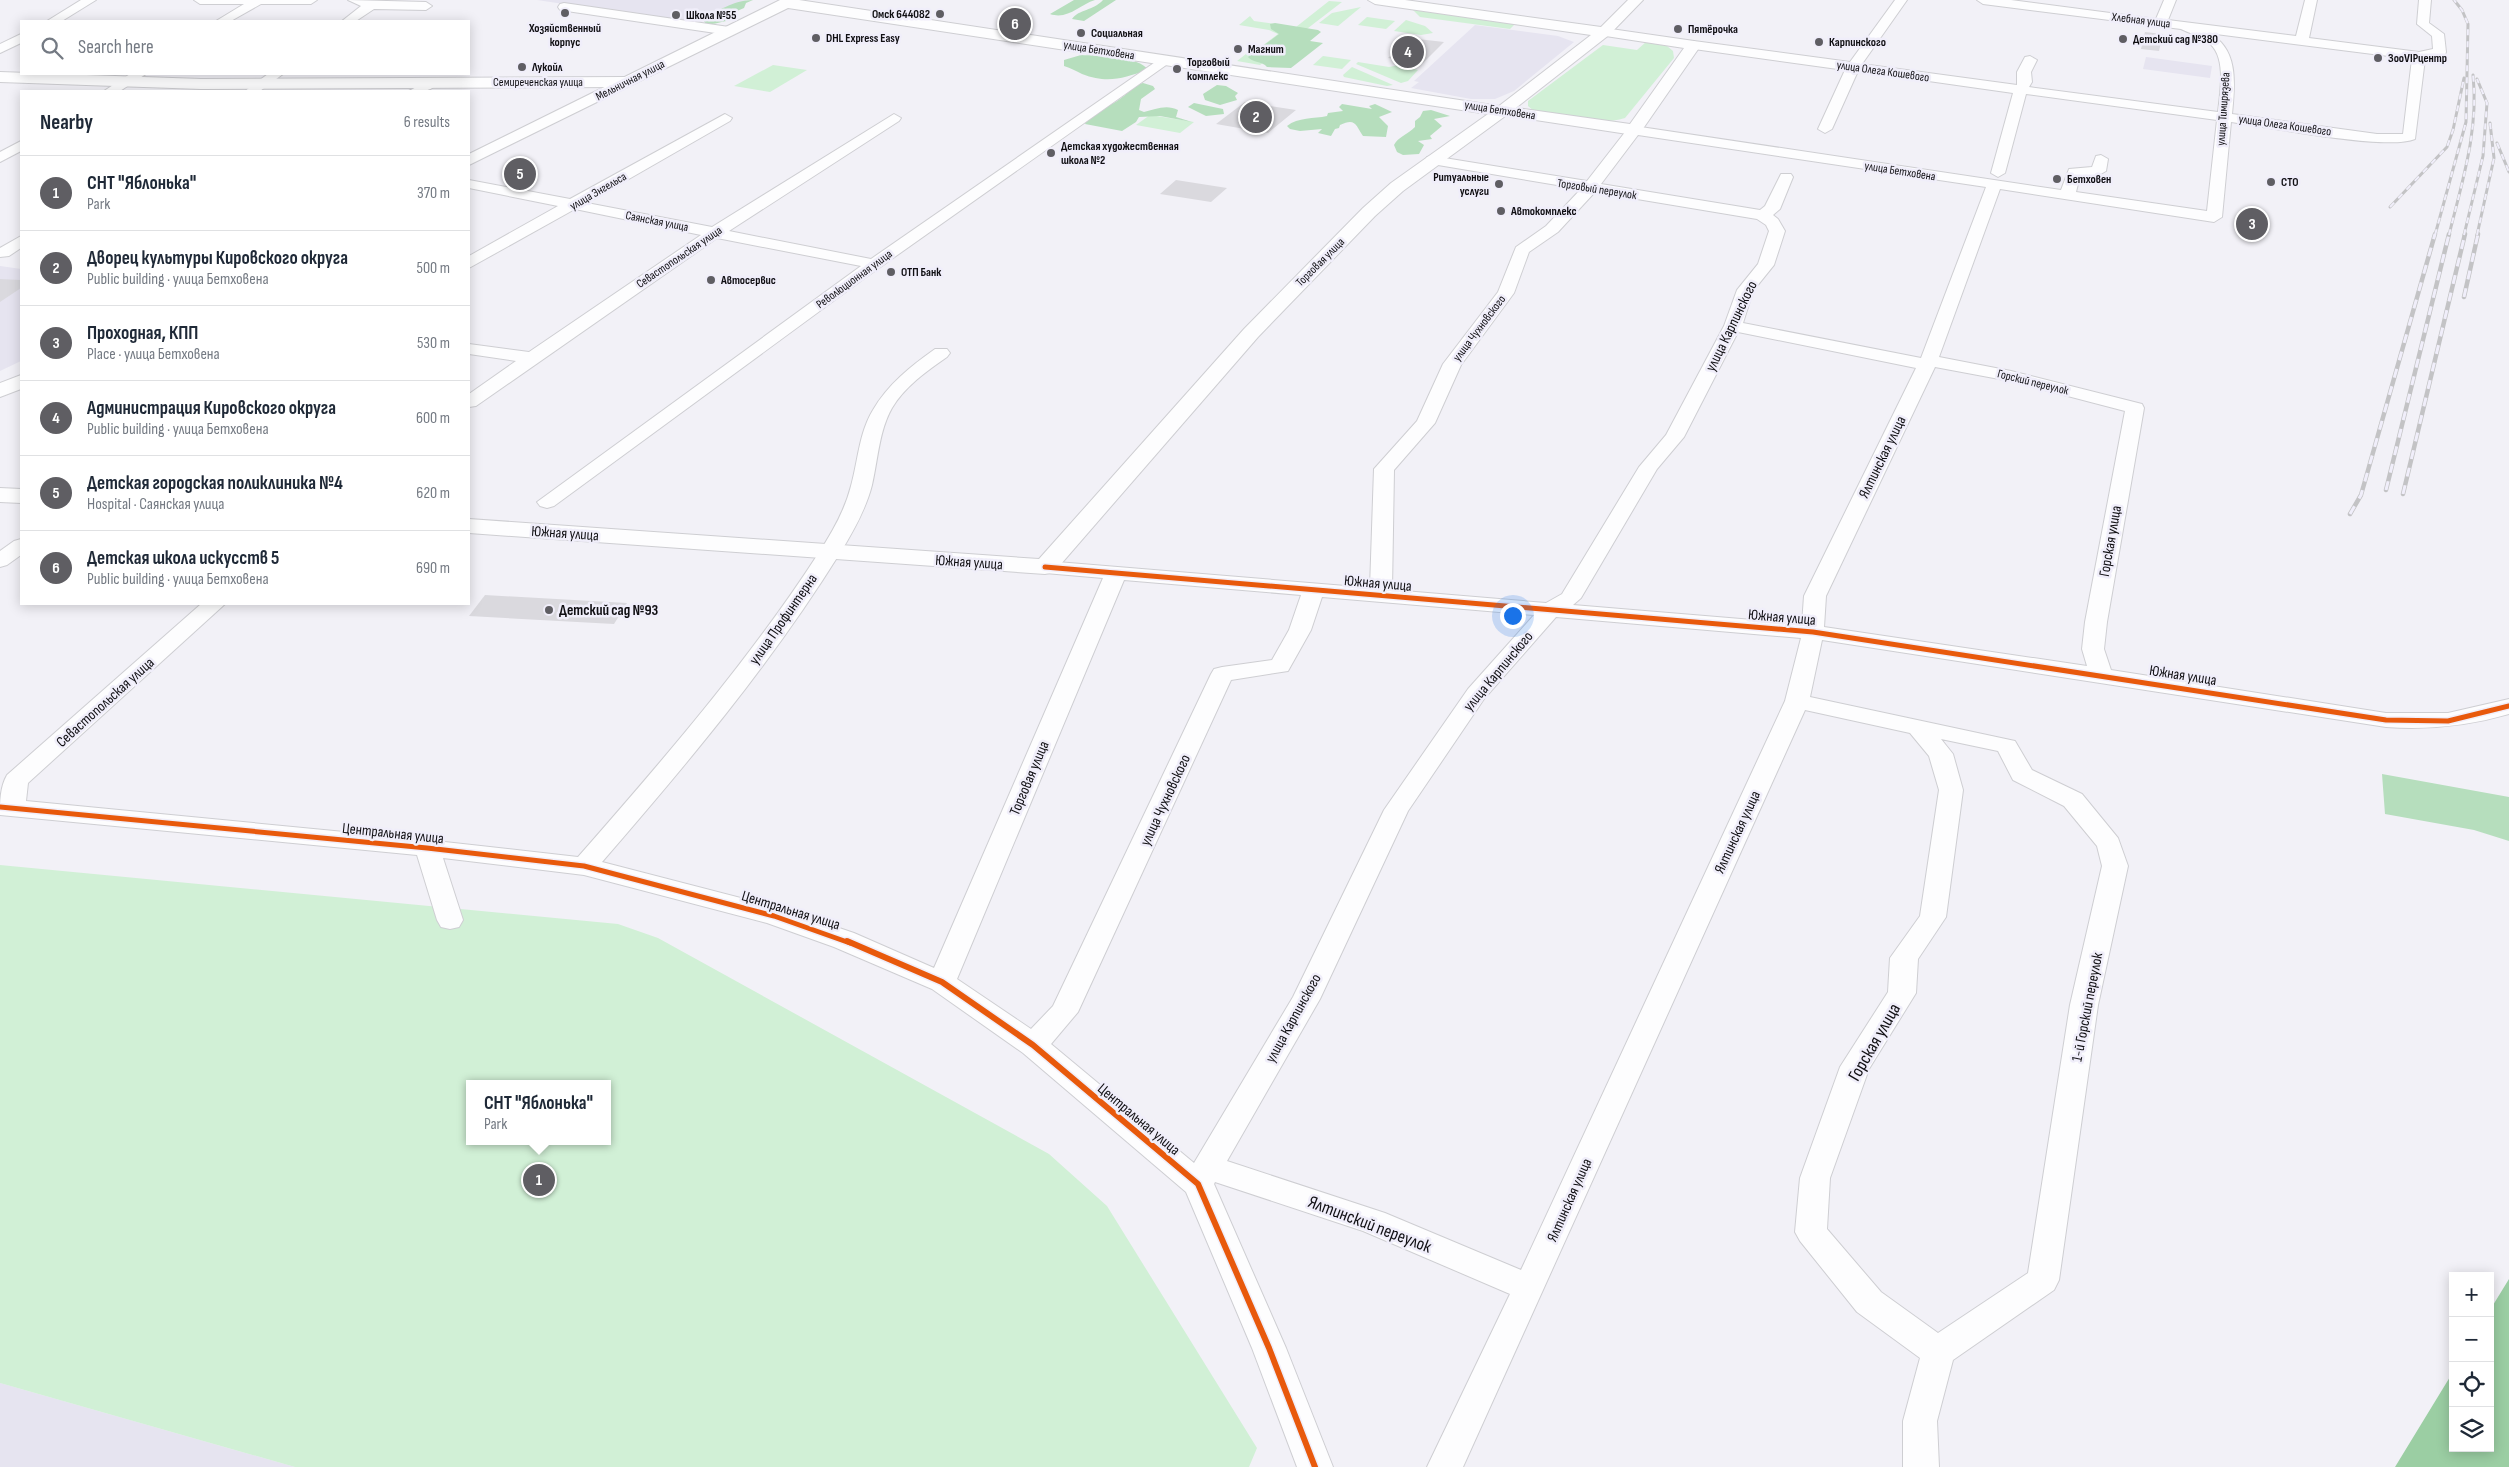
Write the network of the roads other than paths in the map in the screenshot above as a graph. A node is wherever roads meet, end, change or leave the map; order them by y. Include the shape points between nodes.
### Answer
1 (90, 0) edge
2 (200, 0) edge
3 (311, 0) edge
4 (354, 0) edge
5 (1375, 0) edge
6 (1636, 0) edge
7 (1983, 0) edge
8 (2170, 0) edge
9 (2312, 0) edge
10 (2425, 0) edge
11 (257, 1) edge
12 (1392, 1) edge
13 (1902, 1) edge
14 (788, 2) edge
15 (371, 4) junction
16 (426, 6) dead end
17 (564, 7) dead end
18 (55, 20) edge
19 (224, 20) edge
20 (349, 20) edge
21 (2161, 22) junction
22 (2182, 25) junction
23 (729, 31) junction
24 (1604, 32) junction
25 (20, 39) edge
26 (2302, 40) junction
27 (1694, 45) junction
28 (0, 49) edge
29 (2419, 56) junction
30 (1164, 60) junction
31 (2030, 60) dead end
32 (1853, 67) junction
33 (275, 75) edge
34 (0, 77) edge
35 (133, 78) edge
36 (625, 82) junction
37 (431, 83) junction
38 (257, 88) edge
39 (2021, 89) junction
40 (114, 90) edge
41 (418, 90) edge
42 (1502, 111) junction
43 (2223, 116) junction
44 (726, 118) dead end
45 (894, 118) dead end
46 (1825, 129) dead end
47 (1634, 130) junction
48 (20, 146) edge
49 (0, 158) edge
50 (2100, 159) dead end
51 (470, 160) edge
52 (1432, 160) junction
53 (1786, 176) dead end
54 (1996, 179) junction
55 (470, 184) edge
56 (1590, 188) junction
57 (2068, 196) junction
58 (574, 205) junction
59 (1762, 216) junction
60 (2214, 217) joint
61 (714, 233) junction
62 (20, 243) edge
63 (3, 253) dead end
64 (470, 262) edge
65 (874, 264) junction
66 (1733, 326) junction
67 (470, 349) edge
68 (941, 353) dead end
69 (532, 358) junction
70 (1928, 362) junction
71 (20, 381) edge
72 (0, 391) edge
73 (470, 401) edge
74 (2135, 408) joint
75 (0, 495) edge
76 (20, 496) edge
77 (548, 502) dead end
78 (470, 526) edge
79 (20, 546) edge
80 (830, 553) junction
81 (0, 561) edge
82 (1045, 567) junction
83 (1116, 573) junction
84 (1313, 590) junction
85 (1381, 596) junction
86 (213, 605) edge
87 (1550, 610) junction
88 (1813, 632) junction
89 (2101, 674) junction
90 (1797, 701) junction
91 (2509, 706) edge
92 (1918, 727) junction
93 (6, 808) edge
94 (427, 848) junction
95 (584, 866) junction
96 (450, 920) dead end
97 (942, 982) junction
98 (1033, 1045) junction
99 (1203, 1176) junction
100 (1529, 1288) junction
101 (1938, 1352) junction
102 (1315, 1467) edge
103 (1444, 1467) edge
104 (1921, 1467) edge

1 - 18 street
2 - 11 street
3 - 11 street
4 - 15 street
5 - 12 main road, улица Олега Кошевого
6 - 24 main road, Торговая улица
7 - 21 street, Хлебная улица
8 - 21 street
9 - 26 street
10 - 29 street via 2422,24 2438,34 2440,52
11 - 19 street
12 - 24 main road, улица Олега Кошевого
13 - 32 street
14 - 23 main road, Мельничная улица
14 - 30 main road, улица Бетховена
15 - 16 street
15 - 20 street
17 - 23 street
21 - 22 street, Хлебная улица
22 - 26 street, Хлебная улица
22 - 43 street, улица Тимирязева via 2206,35 2220,46 2225,57 2228,73
23 - 36 main road, Мельничная улица
24 - 27 main road, улица Олега Кошевого
24 - 42 main road, Торговая улица
25 - 28 street
26 - 29 street, Хлебная улица
27 - 32 street, улица Олега Кошевого
27 - 47 main road, улица Чухновского
29 - 43 street, улица Олега Кошевого via 2410,136 2392,139
30 - 42 main road, улица Бетховена
30 - 65 street, Революционная улица
31 - 39 street, Ялтинская улица via 2024,72 2026,82
32 - 39 street, улица Олега Кошевого
32 - 46 street
33 - 38 street
34 - 35 main road, Семиреченская улица
35 - 38 main road, Семиреченская улица
35 - 40 street
36 - 37 main road, Семиреченская улица
36 - 51 main road, Мельничная улица
37 - 38 main road, Семиреченская улица
37 - 41 street
39 - 43 street, улица Олега Кошевого
39 - 54 street, Ялтинская улица
42 - 47 main road, улица Бетховена
42 - 52 main road, Торговая улица
43 - 60 street, улица Тимирязева
44 - 58 street, улица Энгельса
45 - 61 street, Севастопольская улица
47 - 54 street, улица Бетховена
47 - 56 street, улица Чухновского
48 - 49 street
50 - 57 street via 2099,171 2074,172
52 - 56 street, Торговый переулок
52 - 82 main road, Торговая улица via 1369,212 1251,332
53 - 59 street via 1772,209
54 - 57 street, улица Бетховена
54 - 70 street, Ялтинская улица
55 - 58 street, Саянская улица
56 - 59 street, Торговый переулок
56 - 85 street, улица Чухновского via 1552,229 1522,250 1506,293 1452,364 1426,423 1384,469
57 - 60 street, улица Бетховена
58 - 61 street, Саянская улица
58 - 64 street, улица Энгельса
59 - 66 street, улица Карпинского via 1772,222 1777,231 1766,265 1745,290
61 - 65 street, Саянская улица
61 - 69 street, Севастопольская улица
62 - 63 street
65 - 77 street, Революционная улица
66 - 70 street, Горский переулок
66 - 87 street, улица Карпинского via 1674,437 1649,467 1570,598
67 - 69 street
68 - 80 street, улица Профинтерна via 914,372 881,411 868,449 858,497
69 - 73 street, Севастопольская улица
70 - 74 street, Горский переулок via 2011,376
70 - 88 street, Ялтинская улица via 1815,596
71 - 72 main road
74 - 89 street, Горская улица via 2096,622 2093,649
75 - 76 main road
78 - 80 main road, Южная улица
79 - 81 street
80 - 82 main road, Южная улица
80 - 95 street, улица Профинтерна via 731,693
82 - 83 street, Южная улица
83 - 84 street, Южная улица
83 - 97 street, Торговая улица
84 - 85 street, Южная улица
84 - 98 street, улица Чухновского via 1300,630 1280,666 1222,674 1064,1012
85 - 87 street, Южная улица
86 - 93 street, Севастопольская улица via 16,781
87 - 88 street, Южная улица
87 - 99 street, улица Карпинского via 1476,694 1396,810 1306,999
88 - 89 street, Южная улица
88 - 90 street, Ялтинская улица
89 - 91 street, Южная улица via 2386,720 2430,724 2459,721
90 - 92 street
90 - 100 street, Ялтинская улица
92 - 101 street, Горская улица via 1941,754 1951,790 1933,917 1904,958 1902,993 1855,1067 1815,1178 1811,1232 1869,1302
92 - 101 street, 1-й Горский переулок via 2007,746 2022,775 2072,800 2109,844 2115,866 2084,1005 2043,1280
93 - 94 street, Центральная улица
94 - 95 street, Центральная улица
94 - 96 street
95 - 97 street, Центральная улица via 774,916 844,940
97 - 98 street, Центральная улица
98 - 99 street, Центральная улица
99 - 100 street, Ялтинский переулок via 1374,1222
99 - 102 street, Центральная улица
100 - 103 street, Ялтинская улица
101 - 104 street via 1920,1421

